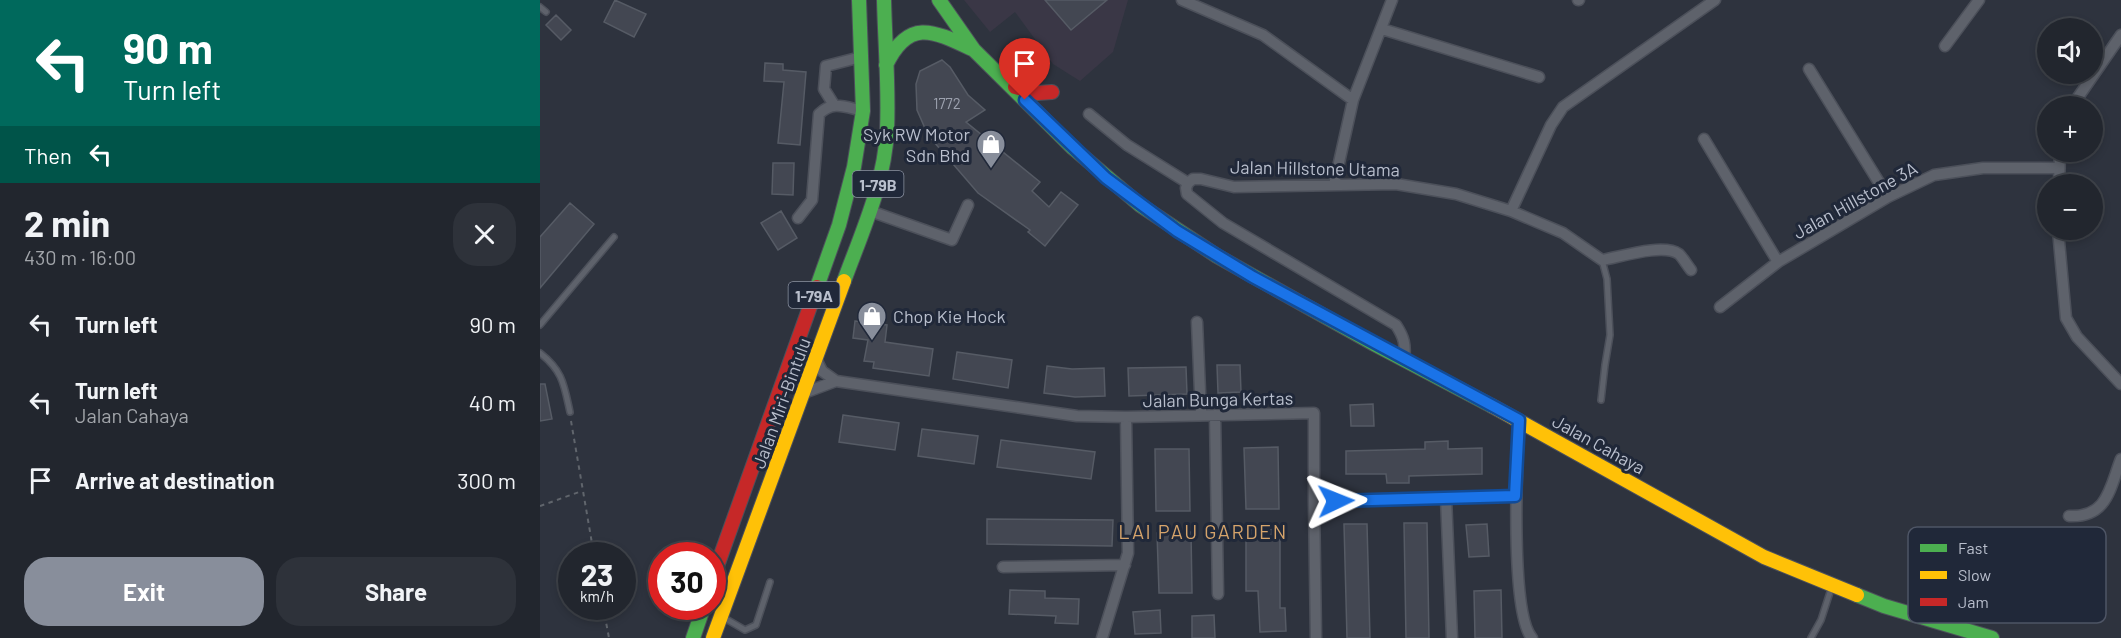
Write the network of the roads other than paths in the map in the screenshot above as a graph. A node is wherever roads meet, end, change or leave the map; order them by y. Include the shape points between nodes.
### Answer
1 (884, 0) edge
2 (939, 0) edge
3 (1182, 0) edge
4 (1392, 0) edge
5 (1715, 0) edge
6 (1979, 0) edge
7 (859, 3) edge
8 (540, 7) edge
9 (546, 12) dead end
10 (1382, 29) junction
11 (2121, 35) edge
12 (1945, 46) dead end
13 (974, 50) junction
14 (861, 57) junction
15 (886, 65) junction
16 (1809, 69) dead end
17 (1539, 77) dead end
18 (1010, 85) junction
19 (1052, 92) dead end
20 (2079, 96) edge
21 (1353, 100) junction
22 (834, 105) junction
23 (863, 111) junction
24 (1089, 114) dead end
25 (1704, 139) dead end
26 (2059, 162) edge
27 (2059, 168) junction
28 (2059, 174) edge
29 (1188, 183) junction
30 (1334, 185) junction
31 (1888, 196) junction
32 (968, 205) dead end
33 (870, 211) junction
34 (1511, 211) junction
35 (798, 218) dead end
36 (614, 237) dead end
37 (2059, 240) edge
38 (1602, 260) junction
39 (1778, 262) junction
40 (1691, 270) dead end
41 (1720, 307) dead end
42 (1197, 322) dead end
43 (540, 325) edge
44 (540, 353) edge
45 (816, 359) junction
46 (1404, 360) junction
47 (836, 381) junction
48 (2121, 384) edge
49 (804, 393) junction
50 (1601, 400) dead end
51 (570, 412) road end
52 (1201, 415) junction
53 (1215, 415) junction
54 (1126, 417) junction
55 (1519, 420) junction
56 (2121, 459) edge
57 (1515, 496) junction
58 (1446, 498) junction
59 (1314, 501) junction
60 (2069, 516) dead end
61 (726, 542) edge
62 (1125, 565) junction
63 (1004, 567) dead end
64 (770, 582) dead end
65 (1832, 586) junction
66 (1218, 594) dead end
67 (726, 605) edge
68 (1908, 613) edge
69 (726, 618) edge
70 (699, 620) edge
71 (720, 620) edge
72 (1938, 623) edge
73 (1103, 634) edge
74 (693, 638) edge
75 (713, 638) edge
76 (1316, 638) edge
77 (1452, 638) edge
78 (1533, 638) edge
79 (1811, 638) edge
80 (1992, 638) edge

1 - 15 main road, Jalan Miri-Bintulu / 1-79B
2 - 13 main road
3 - 21 street via 1263,35
4 - 10 street
5 - 34 street via 1563,107
6 - 12 street
7 - 14 main road, Jalan Miri-Bintulu / 1-79A
8 - 9 lane
10 - 17 street
10 - 21 street
11 - 20 street
13 - 15 main road via 934,32 920,32 901,40
13 - 18 main road, Jalan Cahaya
14 - 22 street via 826,66 824,89
14 - 23 main road, Jalan Miri-Bintulu / 1-79A
15 - 33 main road, Jalan Miri-Bintulu / 1-79B via 887,131
16 - 31 street
18 - 19 main road via 1035,94
18 - 46 main road, Jalan Cahaya via 1106,178 1177,231
21 - 30 street
22 - 23 street
22 - 35 street via 819,114 812,200
23 - 61 main road, Jalan Miri-Bintulu / 1-79A via 839,225
24 - 29 street via 1127,145
25 - 39 street
26 - 27 street
27 - 28 street
27 - 31 street, Jalan Hillstone 3A via 1983,168 1934,175
29 - 30 street, Jalan Hillstone Utama via 1201,179 1234,187
29 - 46 street via 1187,194 1223,223 1396,325 1406,346
30 - 34 street, Jalan Hillstone Utama via 1396,184 1456,194
31 - 39 street, Jalan Hillstone 3A
32 - 33 street via 952,240
33 - 45 main road, Jalan Miri-Bintulu / 1-79B
34 - 38 street, Jalan Hillstone Utama via 1563,233
36 - 43 lane
37 - 48 street via 2066,318 2077,337
38 - 40 street via 1668,250 1678,254
38 - 50 lane via 1610,335
39 - 41 street, Jalan Hillstone 3A
42 - 52 street
44 - 51 lane via 553,363 562,378
45 - 47 street via 822,371
45 - 49 main road, Jalan Miri-Bintulu / 1-79B
46 - 55 main road, Jalan Cahaya
47 - 49 street, Jalan Bunga Kertas
47 - 54 street, Jalan Bunga Kertas via 1077,416
49 - 67 main road, Jalan Miri-Bintulu / 1-79B
52 - 53 street, Jalan Bunga Kertas
52 - 54 street, Jalan Bunga Kertas
53 - 59 street, Jalan Bunga Kertas via 1314,413
53 - 66 street
54 - 62 street
55 - 57 street
55 - 65 main road, Jalan Cahaya via 1764,557
56 - 60 street via 2110,493 2096,510
57 - 58 street
57 - 78 street via 1521,603 1527,632
58 - 59 street
58 - 77 street
59 - 76 street
62 - 63 street
62 - 73 street
64 - 69 lane via 756,626 745,630
65 - 68 main road, Jalan Cahaya
65 - 79 lane
70 - 74 main road
71 - 75 main road, Jalan Miri-Bintulu / 1-79B
72 - 80 main road, Jalan Cahaya

